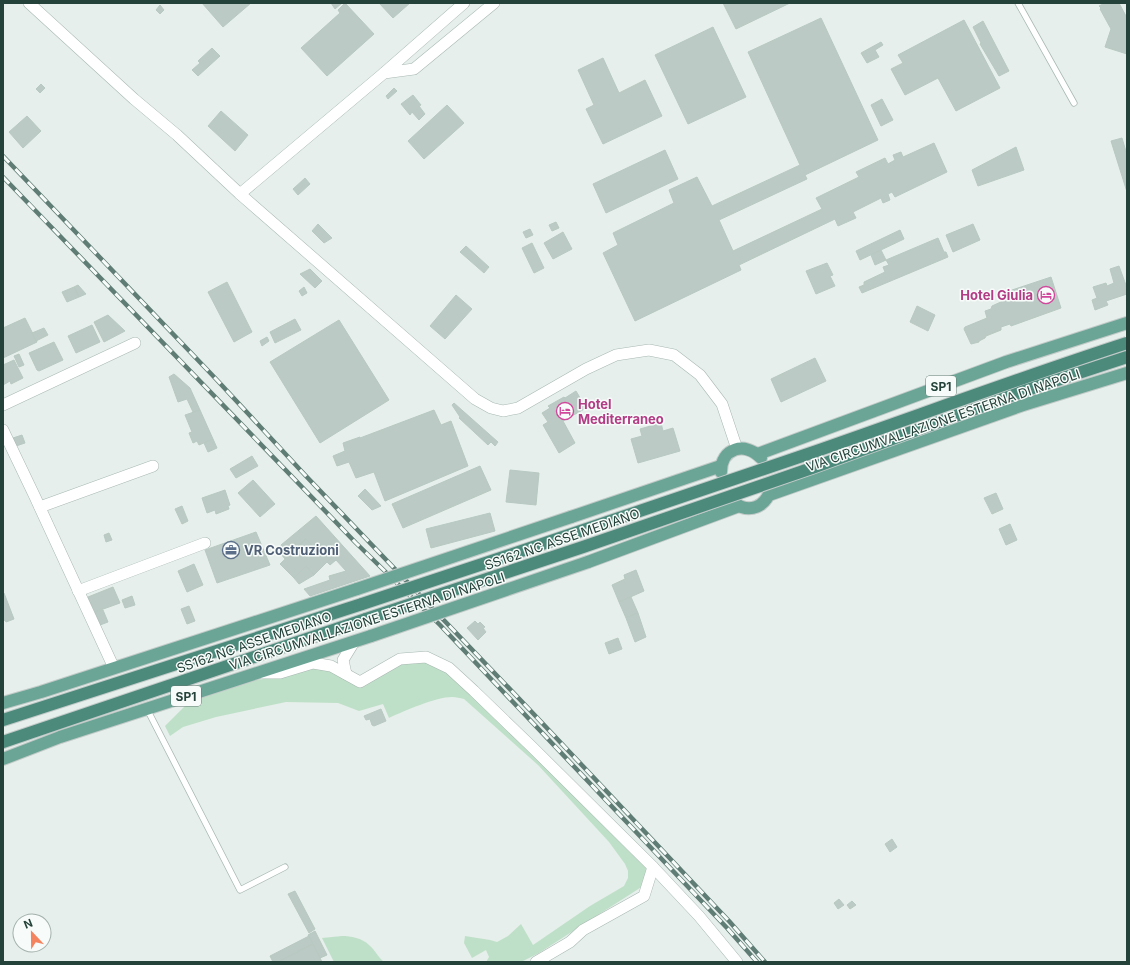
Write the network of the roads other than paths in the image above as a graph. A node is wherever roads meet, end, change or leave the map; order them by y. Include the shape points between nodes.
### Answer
1 (29, 3) edge
2 (464, 3) edge
3 (1018, 3) edge
4 (488, 5) edge
5 (384, 73) junction
6 (1074, 103) dead end
7 (240, 194) junction
8 (1127, 324) edge
9 (1127, 342) edge
10 (135, 343) dead end
11 (1127, 357) edge
12 (1127, 373) edge
13 (3, 405) edge
14 (3, 430) edge
15 (737, 449) junction
16 (152, 466) dead end
17 (40, 507) junction
18 (205, 544) dead end
19 (78, 590) junction
20 (354, 642) junction
21 (114, 668) junction
22 (258, 673) junction
23 (346, 674) junction
24 (3, 703) edge
25 (147, 709) junction
26 (3, 720) edge
27 (3, 742) edge
28 (3, 759) edge
29 (286, 866) dead end
30 (653, 867) junction
31 (536, 962) edge
32 (736, 962) edge

1 - 7 street
2 - 5 street
3 - 6 lane
4 - 5 street via 414,68
5 - 7 street
7 - 15 street via 475,399 491,408 503,411 518,408 616,355 649,350 674,355 700,375 722,404
8 - 15 main road, SP1 via 1006,362 759,456 750,449
9 - 26 highway, SS162 NC ASSE MEDIANO, bridge via 584,530
10 - 13 street
11 - 27 highway, SS162 NC ASSE MEDIANO, bridge via 583,547
12 - 20 main road, VIA CIRCUMVALLAZIONE ESTERNA DI NAPOLI / SP1, bridge via 1023,405 770,491 759,506 745,508 736,504 588,562
14 - 17 street
15 - 21 main road, bridge via 728,453 721,470
16 - 17 street
17 - 19 street
18 - 19 street
19 - 21 street
20 - 22 main road, VIA CIRCUMVALLAZIONE ESTERNA DI NAPOLI / SP1
20 - 23 street via 343,660
21 - 24 main road
22 - 23 street via 280,673 313,663 331,666
22 - 25 main road, VIA CIRCUMVALLAZIONE ESTERNA DI NAPOLI / SP1
23 - 30 street via 360,682 400,659 426,657 449,668 532,746
25 - 28 main road, VIA CIRCUMVALLAZIONE ESTERNA DI NAPOLI / SP1 via 60,737
25 - 29 lane via 240,890
30 - 31 street via 644,896 583,930 570,942
30 - 32 street

